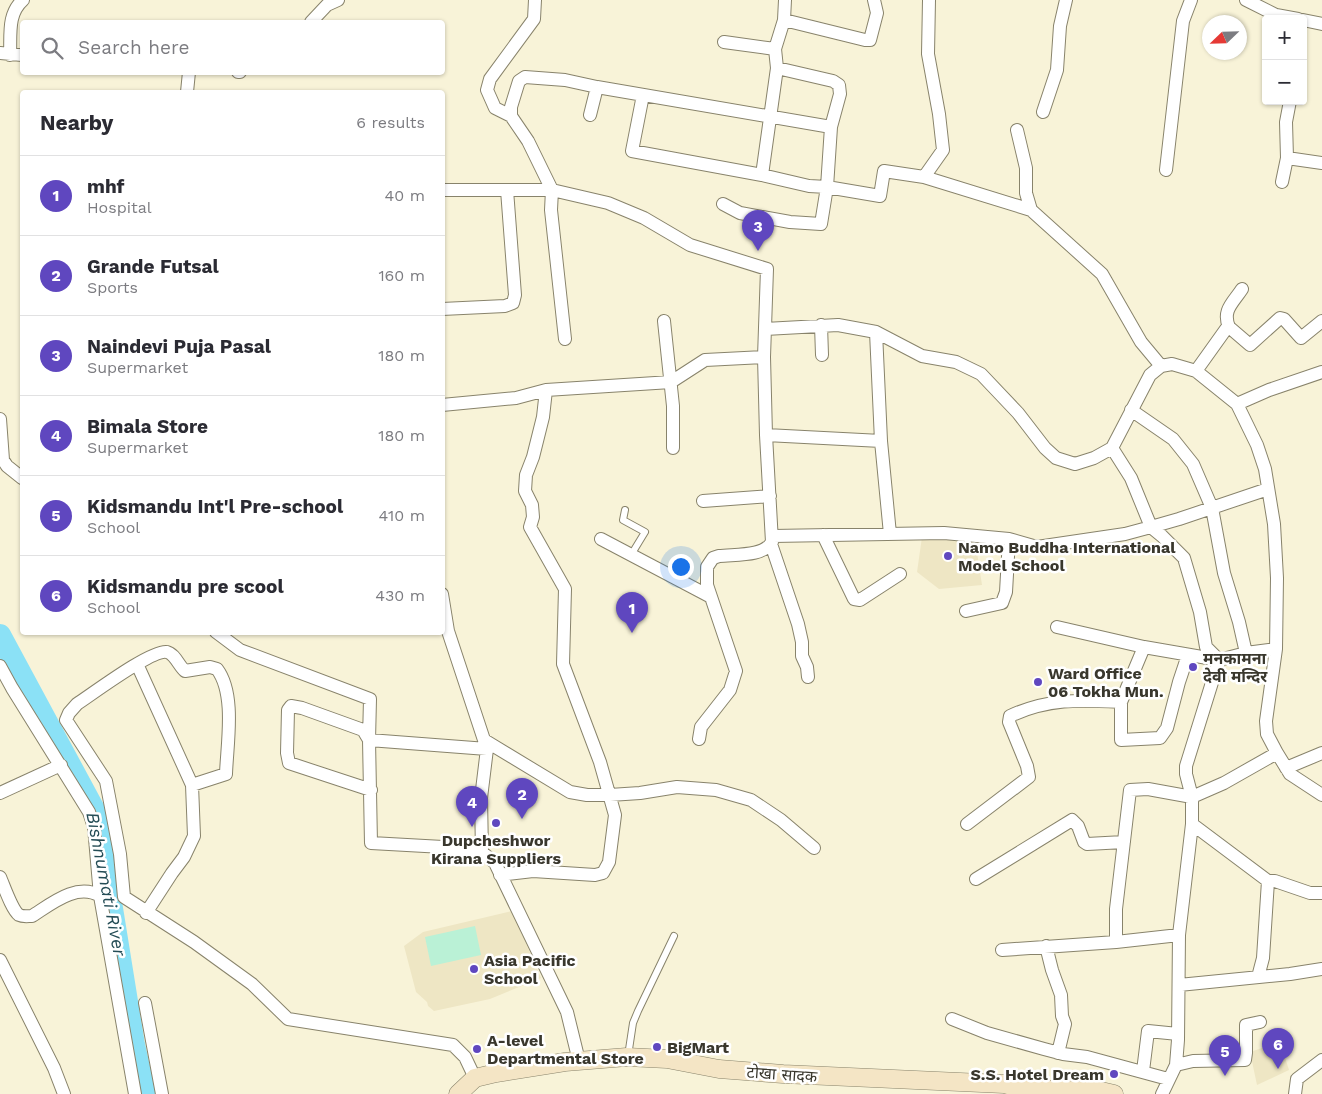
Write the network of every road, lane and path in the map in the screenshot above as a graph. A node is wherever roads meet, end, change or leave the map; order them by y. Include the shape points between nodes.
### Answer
1 (23, 0) edge
2 (338, 0) edge
3 (535, 0) edge
4 (785, 0) edge
5 (874, 0) edge
6 (929, 0) edge
7 (1066, 0) edge
8 (1191, 0) edge
9 (1246, 0) edge
10 (1272, 15) edge
11 (313, 20) edge
12 (784, 20) junction
13 (1307, 21) edge
14 (1322, 24) edge
15 (724, 42) dead end
16 (775, 50) junction
17 (11, 54) edge
18 (777, 68) junction
19 (189, 75) edge
20 (597, 87) junction
21 (187, 90) edge
22 (644, 95) junction
23 (1289, 105) edge
24 (1043, 112) dead end
25 (590, 115) dead end
26 (511, 116) junction
27 (770, 116) junction
28 (832, 127) junction
29 (1016, 130) dead end
30 (1287, 158) junction
31 (1322, 162) edge
32 (1166, 170) dead end
33 (762, 175) junction
34 (924, 177) junction
35 (1282, 182) dead end
36 (826, 187) junction
37 (445, 190) edge
38 (507, 190) junction
39 (552, 190) junction
40 (723, 204) dead end
41 (1031, 210) junction
42 (1242, 289) dead end
43 (445, 309) edge
44 (664, 321) dead end
45 (1322, 321) edge
46 (821, 325) junction
47 (1229, 327) junction
48 (765, 328) junction
49 (876, 332) junction
50 (565, 339) dead end
51 (822, 355) dead end
52 (764, 357) junction
53 (1161, 366) junction
54 (1196, 371) junction
55 (1322, 372) edge
56 (671, 382) junction
57 (546, 390) junction
58 (1237, 404) junction
59 (445, 405) edge
60 (1131, 410) junction
61 (0, 419) edge
62 (766, 434) junction
63 (881, 441) junction
64 (673, 448) dead end
65 (1112, 448) junction
66 (20, 476) edge
67 (1268, 489) junction
68 (770, 496) junction
69 (703, 501) dead end
70 (1212, 508) junction
71 (624, 510) dead end
72 (1151, 527) junction
73 (890, 534) junction
74 (823, 535) junction
75 (601, 539) dead end
76 (1009, 539) junction
77 (772, 540) junction
78 (631, 555) junction
79 (900, 574) dead end
80 (711, 598) junction
81 (966, 611) dead end
82 (445, 612) edge
83 (1057, 627) dead end
84 (220, 635) edge
85 (1144, 647) junction
86 (1276, 649) junction
87 (1246, 653) junction
88 (1188, 655) junction
89 (1219, 660) junction
90 (137, 664) junction
91 (0, 666) edge
92 (808, 678) dead end
93 (6, 691) edge
94 (1121, 702) junction
95 (699, 739) dead end
96 (369, 740) junction
97 (485, 745) junction
98 (1277, 753) junction
99 (1322, 753) edge
100 (61, 765) junction
101 (1286, 768) junction
102 (192, 785) junction
103 (371, 790) junction
104 (0, 793) edge
105 (610, 795) junction
106 (1322, 795) edge
107 (1192, 797) junction
108 (967, 824) dead end
109 (1192, 824) junction
110 (1124, 842) junction
111 (814, 848) dead end
112 (482, 852) junction
113 (500, 875) junction
114 (0, 878) edge
115 (976, 879) dead end
116 (1268, 880) junction
117 (1322, 893) edge
118 (100, 896) junction
119 (146, 913) junction
120 (1180, 934) junction
121 (674, 936) dead end
122 (1116, 942) junction
123 (1046, 946) junction
124 (1002, 950) dead end
125 (0, 960) edge
126 (1322, 969) edge
127 (1258, 977) junction
128 (1179, 985) junction
129 (146, 1002) dead end
130 (952, 1019) dead end
131 (1260, 1022) dead end
132 (1178, 1034) junction
133 (1058, 1053) junction
134 (627, 1057) junction
135 (1322, 1060) edge
136 (579, 1061) junction
137 (1176, 1065) junction
138 (1143, 1071) junction
139 (475, 1078) junction
140 (1168, 1079) junction
141 (1024, 1091) edge
142 (64, 1094) edge
143 (135, 1094) edge
144 (162, 1094) edge
145 (458, 1094) edge
146 (1114, 1094) edge
147 (1162, 1094) edge
148 (1295, 1094) edge

1 - 17 street via 12,15
2 - 11 street via 327,5
3 - 26 street via 534,19 490,79 487,90 495,108
4 - 12 street
5 - 12 street via 877,13 870,40
6 - 34 street via 928,54 943,150
7 - 24 street via 1060,26 1057,70
8 - 32 street via 1183,21
9 - 10 street
12 - 16 street
13 - 14 street
15 - 16 street
16 - 18 street
18 - 27 street
18 - 28 street via 839,85
19 - 21 street
20 - 22 street
20 - 25 street
20 - 26 street via 565,80 522,78 516,89
22 - 27 street
22 - 33 street via 632,151
23 - 30 street via 1286,122
26 - 39 street via 528,141
27 - 28 street
27 - 33 street
28 - 36 street
29 - 41 street via 1026,168 1026,193
30 - 31 street
30 - 35 street
33 - 36 street
34 - 36 street via 884,171 880,196
34 - 41 street
36 - 40 street via 821,224 740,214
37 - 38 street
38 - 39 street
38 - 43 street via 513,303
39 - 48 street via 608,203 644,218 690,245 768,270
39 - 50 street via 551,210
41 - 53 street via 1102,274 1141,342
42 - 47 street via 1227,311
44 - 56 street
45 - 47 street via 1301,338 1280,318 1250,345
46 - 48 street
46 - 49 street
46 - 51 street
47 - 54 street
48 - 52 street
49 - 63 street
49 - 65 street via 922,356 956,362 981,374 1056,458 1076,464
52 - 56 street via 705,360
52 - 62 street
53 - 54 street via 1172,364
53 - 60 street via 1150,375
54 - 58 street
55 - 58 street
56 - 57 street
56 - 64 street
57 - 59 street via 516,398
57 - 105 street via 543,417 526,475 525,491 532,505 533,517 530,528 565,589 563,664
58 - 67 street via 1265,469
60 - 65 street
60 - 70 street via 1173,438 1193,464
61 - 66 street via 3,460
62 - 63 street
62 - 68 street
63 - 73 street
65 - 72 street via 1131,478
67 - 70 street
67 - 86 street via 1277,578
68 - 69 street
68 - 77 street
70 - 72 street
70 - 87 street via 1224,573
71 - 78 lane via 623,520 645,532
72 - 76 street via 1037,547
72 - 89 street via 1184,558 1200,612 1206,647
73 - 74 street
73 - 76 street via 944,533
74 - 77 street
74 - 79 street via 854,599 860,600
75 - 78 street
76 - 81 street via 1006,592 1002,602
77 - 80 street via 766,549 757,552 713,558 706,574
77 - 92 street via 798,624
78 - 80 street
80 - 95 street via 736,671 730,690 701,727
82 - 97 street
83 - 85 street
84 - 96 street via 240,650 370,699
85 - 88 street
85 - 94 street
86 - 87 street
86 - 98 street via 1266,721 1267,734
87 - 89 street
88 - 89 street
88 - 94 street via 1167,728 1160,738 1121,740
89 - 107 street via 1186,766
90 - 102 street
90 - 102 street via 165,652 172,654 185,671 210,667 217,669 223,680 228,705 226,774
90 - 119 street via 76,704 66,720 106,781 120,854 124,896
91 - 93 street
93 - 100 street
94 - 108 street via 1054,702 1010,716 1009,722 1029,777
96 - 97 street
96 - 103 street
96 - 103 street via 359,728 302,708 291,706 288,710 289,763
97 - 105 street via 570,792
97 - 112 street via 481,798
98 - 101 street
98 - 107 street
99 - 101 street
100 - 104 street
100 - 118 street via 90,812
101 - 106 street
102 - 119 street via 194,836 184,857
103 - 112 street via 371,844
105 - 111 street via 677,787 716,790 751,800
105 - 113 street via 615,815 609,862 604,873 533,871
107 - 109 street
107 - 110 street via 1148,789 1130,790
109 - 116 street
109 - 120 street
110 - 115 street via 1087,844 1072,820
110 - 122 street via 1116,909
112 - 113 street via 495,863
113 - 136 street via 567,1012
114 - 118 street via 14,908 26,917 65,895 93,892
116 - 117 street via 1310,893
116 - 127 street via 1263,958
118 - 143 street
119 - 139 street via 194,942 252,984 288,1019 453,1046 465,1057
120 - 122 street
120 - 128 street
121 - 134 lane via 638,1011
122 - 123 street
123 - 124 street
123 - 133 street via 1061,995 1065,1024
125 - 142 street
126 - 127 street
127 - 128 street
128 - 132 street
129 - 144 street
130 - 133 street via 987,1033
131 - 137 street via 1246,1025 1245,1060 1193,1061
132 - 137 street
132 - 138 street via 1148,1031
133 - 138 street
134 - 136 main road, टोखा सादक
134 - 141 main road, टोखा सादक via 668,1059 719,1069 1004,1084
135 - 148 street via 1297,1079
136 - 139 main road, टोखा सादक
137 - 140 street
138 - 140 street
139 - 145 main road
140 - 147 street
141 - 146 main road, टोखा सादक via 1100,1090

